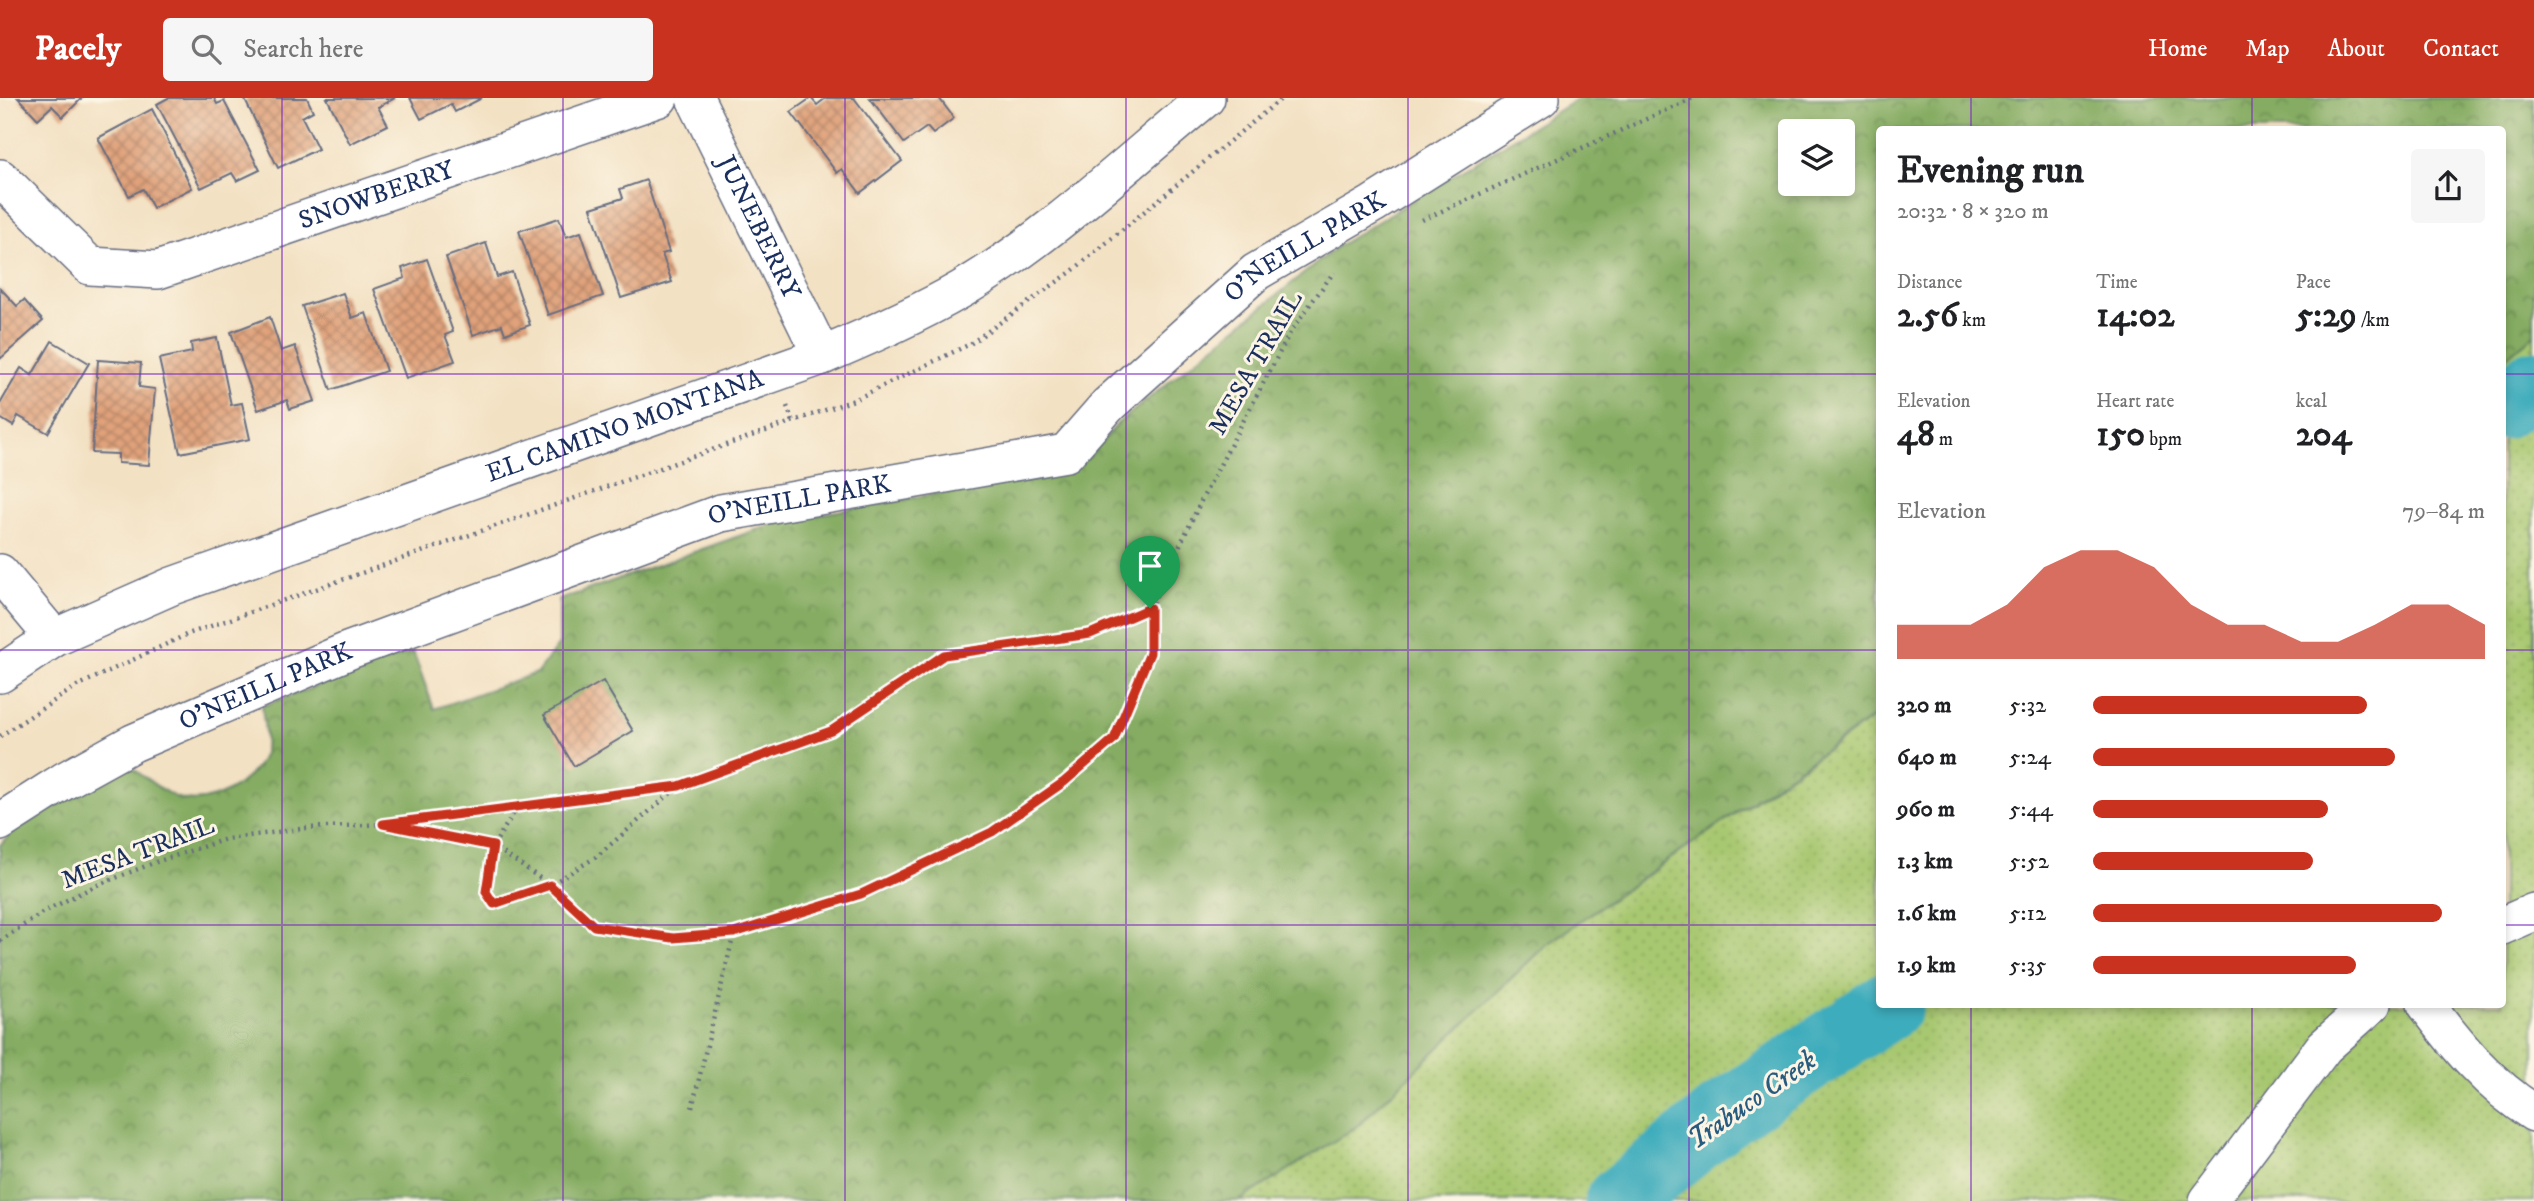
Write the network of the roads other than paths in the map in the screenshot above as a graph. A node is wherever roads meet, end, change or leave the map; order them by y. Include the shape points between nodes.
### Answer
1 (659, 98) edge
2 (695, 98) edge
3 (1206, 98) edge
4 (1541, 98) edge
5 (0, 178) edge
6 (822, 356) junction
7 (0, 573) edge
8 (54, 638) junction
9 (0, 674) edge
10 (0, 822) edge
11 (2534, 912) edge
12 (2506, 924) edge
13 (2368, 1008) edge
14 (2430, 1008) edge
15 (2534, 1113) edge
16 (2208, 1201) edge

1 - 5 street, SNOWBERRY via 158,270 90,266
2 - 6 street, JUNEBERRY
3 - 6 street, EL CAMINO MONTANA via 1025,246 962,289
4 - 10 street, O'NEILL PARK via 1256,272 1108,405 1066,453 721,513 338,655 133,743
6 - 8 street, EL CAMINO MONTANA via 172,586
7 - 8 street
8 - 9 street, EL CAMINO MONTANA
11 - 12 street
13 - 16 street via 2325,1047
14 - 15 street via 2461,1050 2512,1100

